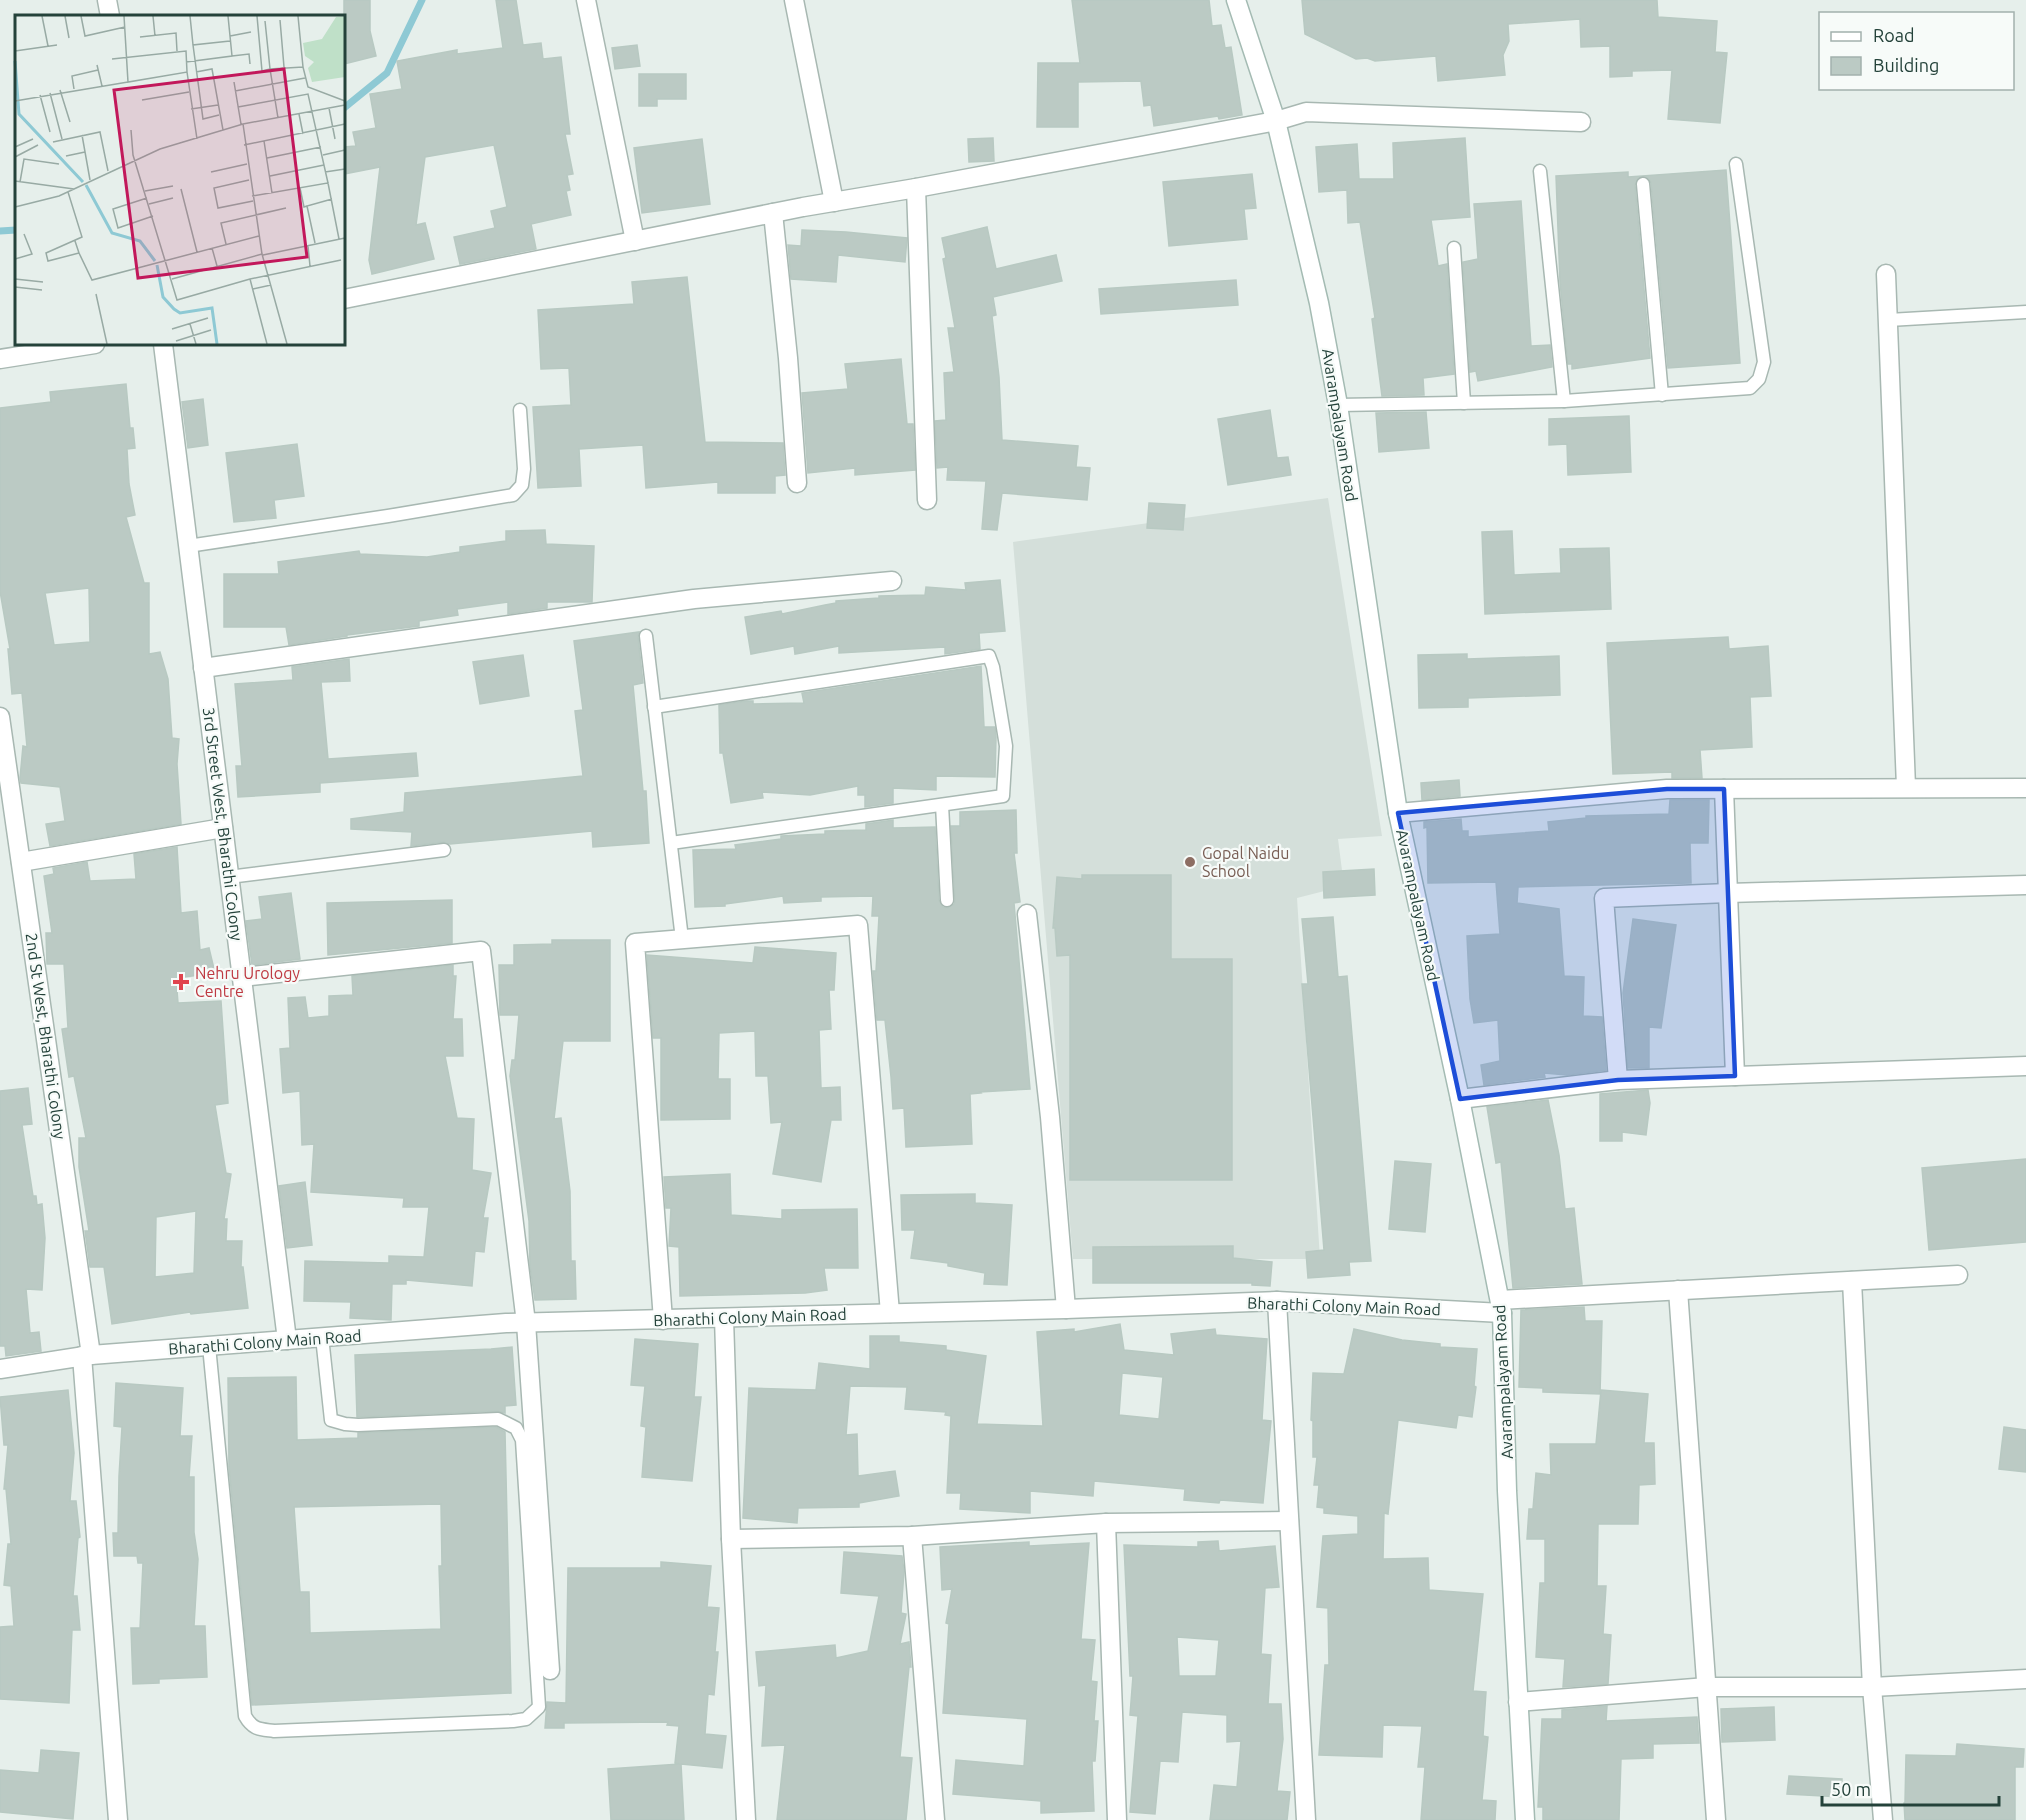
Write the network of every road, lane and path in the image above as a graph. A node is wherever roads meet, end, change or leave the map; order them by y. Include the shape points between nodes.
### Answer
1 (107, 0) edge
2 (586, 0) edge
3 (794, 0) edge
4 (1236, 0) edge
5 (110, 15) edge
6 (1276, 121) junction
7 (1581, 122) dead end
8 (1736, 164) dead end
9 (1540, 171) dead end
10 (1643, 184) dead end
11 (916, 188) junction
12 (834, 202) junction
13 (773, 213) junction
14 (635, 241) junction
15 (1454, 248) dead end
16 (1886, 274) dead end
17 (345, 299) edge
18 (2026, 312) edge
19 (1889, 320) junction
20 (89, 345) edge
21 (163, 345) edge
22 (0, 359) edge
23 (1662, 395) junction
24 (1564, 401) junction
25 (1464, 403) junction
26 (1338, 405) junction
27 (520, 410) dead end
28 (797, 483) dead end
29 (927, 500) dead end
30 (188, 546) junction
31 (892, 581) dead end
32 (646, 636) dead end
33 (203, 669) junction
34 (654, 707) junction
35 (0, 717) edge
36 (1906, 787) junction
37 (2026, 788) edge
38 (1724, 789) junction
39 (942, 805) junction
40 (1398, 813) junction
41 (223, 828) junction
42 (671, 843) junction
43 (444, 850) dead end
44 (21, 862) junction
45 (229, 877) junction
46 (2026, 885) edge
47 (1728, 892) junction
48 (946, 900) dead end
49 (1027, 914) dead end
50 (682, 939) junction
51 (242, 977) junction
52 (2026, 1066) edge
53 (1736, 1076) junction
54 (1618, 1080) junction
55 (1460, 1099) junction
56 (1958, 1275) dead end
57 (1852, 1281) junction
58 (1678, 1290) junction
59 (1277, 1301) junction
60 (1501, 1307) junction
61 (1066, 1309) junction
62 (890, 1313) junction
63 (724, 1318) junction
64 (663, 1320) junction
65 (526, 1323) junction
66 (322, 1337) junction
67 (287, 1340) junction
68 (209, 1346) junction
69 (87, 1355) junction
70 (0, 1369) edge
71 (1289, 1521) junction
72 (1106, 1523) junction
73 (912, 1536) junction
74 (731, 1539) junction
75 (550, 1670) dead end
76 (2026, 1679) edge
77 (1707, 1687) junction
78 (1872, 1687) junction
79 (1518, 1702) junction
80 (118, 1820) edge
81 (746, 1820) edge
82 (935, 1820) edge
83 (1117, 1820) edge
84 (1306, 1820) edge
85 (1526, 1820) edge
86 (1716, 1820) edge
87 (1883, 1820) edge

1 - 5 street
2 - 14 street
3 - 12 street
4 - 6 street, Avarampalayam Road
6 - 7 street via 1306,111
6 - 11 street
6 - 26 street, Avarampalayam Road via 1319,303
8 - 23 lane via 1764,362 1759,379 1750,388
9 - 24 lane
10 - 23 lane
11 - 12 street
11 - 29 street
12 - 13 street
13 - 14 street
13 - 28 street
14 - 17 street
15 - 25 lane
16 - 19 street
18 - 19 lane
19 - 36 street
20 - 22 street
21 - 30 street, 3rd Street West, Bharathi Colony
23 - 24 lane
24 - 25 lane
25 - 26 lane
26 - 40 street, Avarampalayam Road
27 - 30 lane via 525,469 522,485 513,495
30 - 33 street, 3rd Street West, Bharathi Colony
31 - 33 street via 694,599
32 - 34 lane
33 - 41 street, 3rd Street West, Bharathi Colony
34 - 39 lane via 989,656 1006,747 1003,796
34 - 42 lane
35 - 44 street, 2nd St West, Bharathi Colony
36 - 37 street
36 - 38 street
38 - 40 street via 1667,789
38 - 47 street
39 - 42 lane
39 - 48 lane
40 - 55 street, Avarampalayam Road
41 - 44 street
41 - 45 street, 3rd Street West, Bharathi Colony
42 - 50 lane
43 - 45 lane
44 - 69 street, 2nd St West, Bharathi Colony
45 - 51 street, 3rd Street West, Bharathi Colony
46 - 47 street
47 - 53 street
47 - 54 street via 1604,898
49 - 61 street
50 - 62 street via 858,925
50 - 64 street via 635,943
51 - 65 street via 481,951
51 - 67 street, 3rd Street West, Bharathi Colony
52 - 53 street
53 - 54 street
54 - 55 street
55 - 60 street, Avarampalayam Road
56 - 57 street, Bharathi Colony Main Road
57 - 58 street, Bharathi Colony Main Road
57 - 78 street
58 - 60 street, Bharathi Colony Main Road
58 - 77 street
59 - 60 street, Bharathi Colony Main Road
59 - 61 street, Bharathi Colony Main Road
59 - 71 street
60 - 79 street, Avarampalayam Road
61 - 62 street, Bharathi Colony Main Road
62 - 63 street, Bharathi Colony Main Road
63 - 64 street, Bharathi Colony Main Road
63 - 74 street
64 - 65 street, Bharathi Colony Main Road
65 - 66 street, Bharathi Colony Main Road
65 - 75 street
66 - 67 street, Bharathi Colony Main Road
66 - 68 lane via 331,1420 358,1425 498,1419 516,1428 522,1440 539,1707 526,1719 274,1731 250,1725 245,1716
67 - 68 street, Bharathi Colony Main Road
68 - 69 street, Bharathi Colony Main Road
69 - 70 street, Bharathi Colony Main Road
69 - 80 street, 2nd St West, Bharathi Colony
71 - 72 street
71 - 84 street
72 - 73 street
72 - 83 street
73 - 74 street
73 - 82 street
74 - 81 street
76 - 78 street
77 - 78 street
77 - 79 street
77 - 86 street
78 - 87 street
79 - 85 street, Avarampalayam Road

